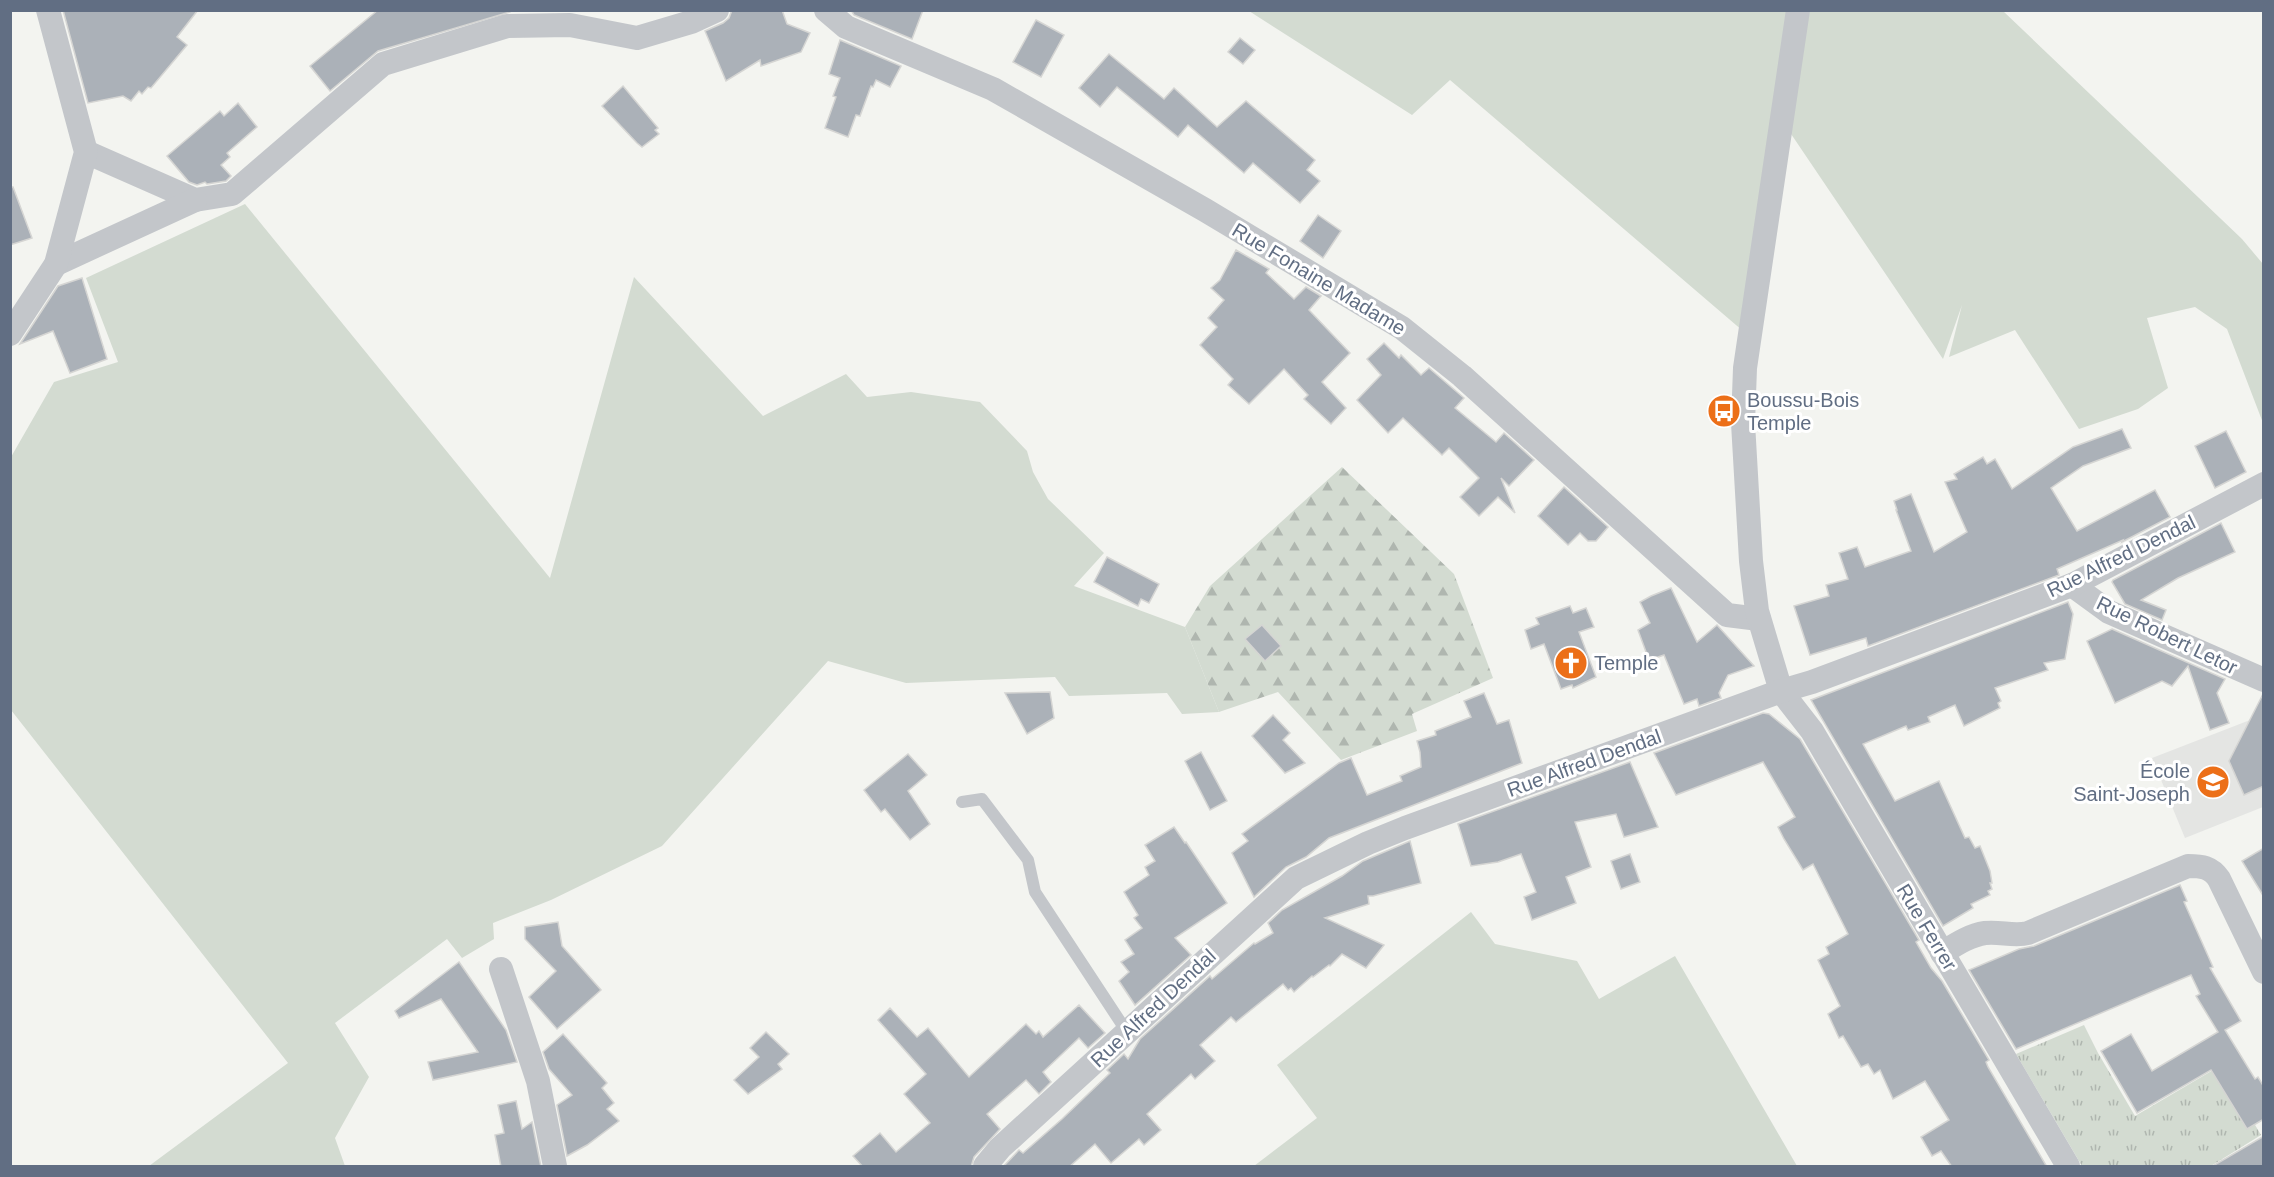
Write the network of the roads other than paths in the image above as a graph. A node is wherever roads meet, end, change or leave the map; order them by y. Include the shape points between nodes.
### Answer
1 (48, 10) edge
2 (717, 10) edge
3 (826, 10) edge
4 (1798, 10) edge
5 (86, 152) junction
6 (195, 200) junction
7 (56, 264) junction
8 (10, 334) edge
9 (2264, 484) edge
10 (2072, 585) junction
11 (1759, 619) junction
12 (2264, 680) edge
13 (1781, 690) junction
14 (962, 802) dead end
15 (1942, 952) junction
16 (501, 969) dead end
17 (2264, 972) edge
18 (1127, 1032) junction
19 (555, 1167) edge
20 (984, 1167) edge
21 (2068, 1167) edge

1 - 5 street
2 - 6 street via 637,38 570,25 507,26 383,64 232,194
3 - 11 street, Rue Fonaine Madame via 846,27 993,89 1402,328 1462,376 1727,615
4 - 11 street, Rue Ferrer via 1744,388 1749,521
5 - 6 street
5 - 7 street
6 - 7 street
7 - 8 street
9 - 10 street, Rue Alfred Dendal
10 - 12 street, Rue Robert Letor via 2109,612
10 - 13 street, Rue Alfred Dendal
11 - 13 street, Rue Ferrer
13 - 15 street, Rue Ferrer via 1812,731
13 - 18 street, Rue Alfred Dendal via 1390,834 1300,876
14 - 18 lane via 982,799 1028,860 1035,892
15 - 17 street via 1986,933 2020,936 2188,866 2198,866 2209,868 2219,879
15 - 21 street, Rue Ferrer
16 - 19 street via 538,1081
18 - 20 street, Rue Alfred Dendal

